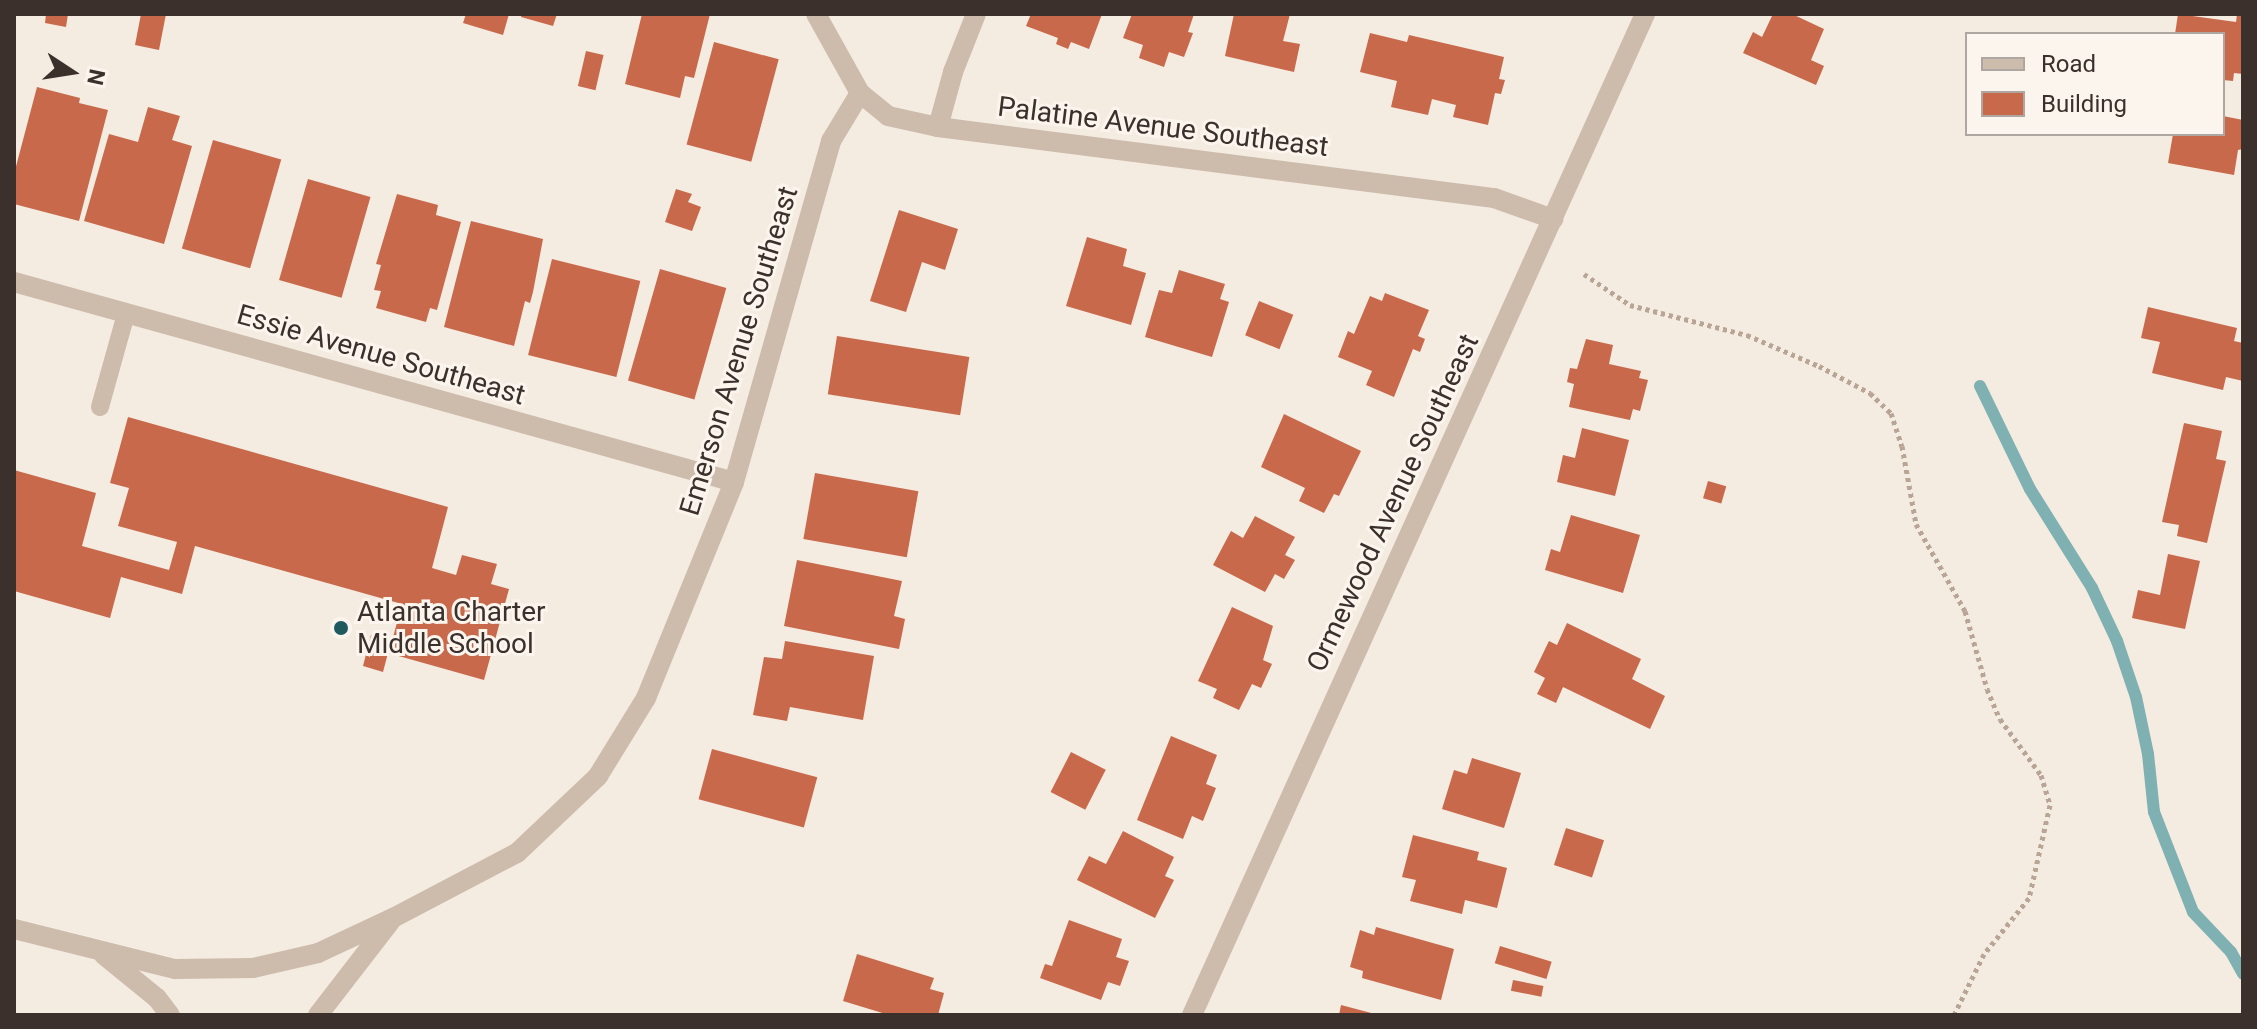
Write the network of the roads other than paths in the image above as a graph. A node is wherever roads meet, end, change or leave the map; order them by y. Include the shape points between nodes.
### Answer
1 (816, 14) edge
2 (976, 14) edge
3 (1645, 14) edge
4 (860, 93) junction
5 (938, 127) junction
6 (1553, 219) junction
7 (14, 282) edge
8 (126, 314) junction
9 (100, 407) dead end
10 (734, 482) junction
11 (393, 918) junction
12 (14, 929) edge
13 (101, 953) junction
14 (170, 1015) edge
15 (318, 1015) edge
16 (1192, 1015) edge

1 - 4 street, Palatine Avenue Southeast
2 - 5 street
3 - 6 street, Ormewood Avenue Southeast
4 - 5 street, Palatine Avenue Southeast via 888,116
4 - 10 street, Emerson Avenue Southeast via 831,141
5 - 6 street, Palatine Avenue Southeast via 1494,198
6 - 16 street, Ormewood Avenue Southeast
7 - 8 street, Essie Avenue Southeast
8 - 9 lane
8 - 10 street, Essie Avenue Southeast
10 - 11 street, Emerson Avenue Southeast via 646,698 598,776 517,853
11 - 13 street, Emerson Avenue Southeast via 318,953 253,968 175,969
11 - 15 street
12 - 13 street, Emerson Avenue Southeast
13 - 14 street

